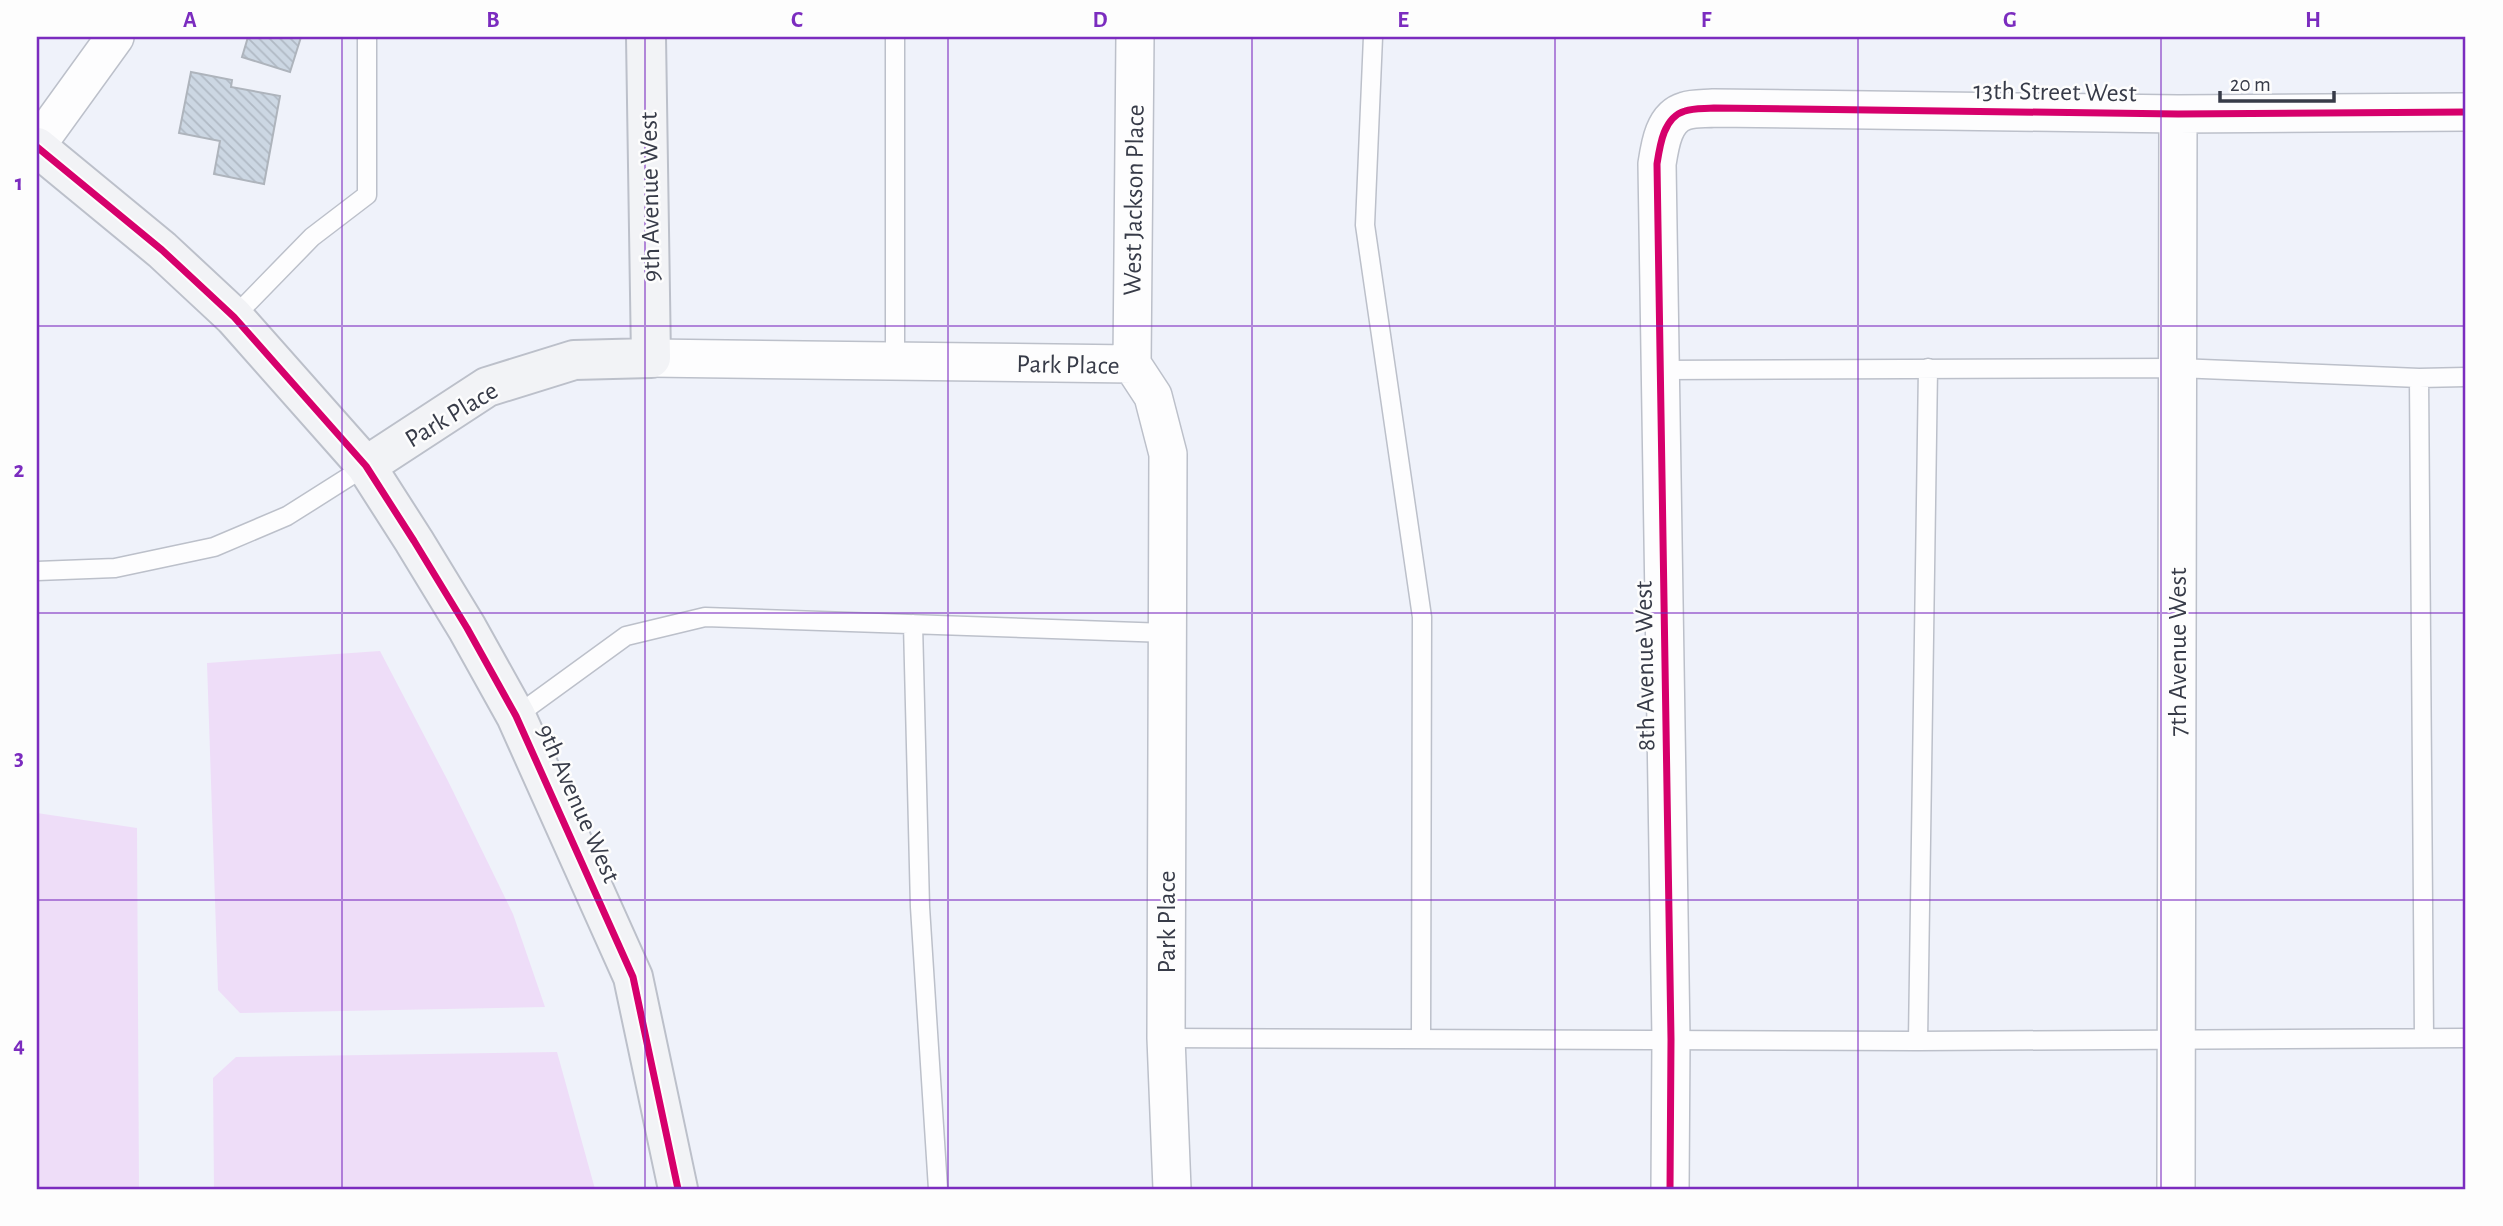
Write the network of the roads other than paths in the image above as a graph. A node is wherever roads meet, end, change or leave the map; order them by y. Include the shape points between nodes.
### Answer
1 (115, 37) edge
2 (367, 37) edge
3 (646, 37) edge
4 (895, 37) edge
5 (1135, 37) edge
6 (1373, 37) edge
7 (2466, 112) edge
8 (2178, 114) junction
9 (1661, 142) joint
10 (37, 146) edge
11 (234, 317) junction
12 (651, 358) junction
13 (895, 362) junction
14 (1132, 364) junction
15 (1928, 368) junction
16 (2178, 368) junction
17 (1660, 370) junction
18 (2466, 377) edge
19 (2419, 378) junction
20 (366, 466) junction
21 (37, 570) edge
22 (913, 624) junction
23 (1167, 633) junction
24 (516, 716) junction
25 (1166, 1038) junction
26 (2424, 1038) junction
27 (2466, 1038) edge
28 (1420, 1039) junction
29 (1671, 1040) junction
30 (2176, 1040) junction
31 (1918, 1041) junction
32 (678, 1189) edge
33 (938, 1189) edge
34 (1172, 1189) edge
35 (1670, 1189) edge
36 (2176, 1189) edge

1 - 10 street
2 - 11 lane via 367,194 312,237
3 - 12 street, 9th Avenue West
4 - 13 lane
5 - 14 street, West Jackson Place
6 - 28 lane via 1365,226 1422,617
7 - 8 street, 13th Street West
8 - 9 street, 13th Street West via 1714,108 1683,111 1668,124
8 - 16 street, 7th Avenue West
9 - 17 street, 8th Avenue West via 1657,163
10 - 11 street, 9th Avenue West
11 - 20 street, 9th Avenue West
12 - 13 street, Park Place
12 - 20 street, Park Place via 574,360 487,387
13 - 14 street, Park Place
14 - 23 street, Park Place via 1153,396 1168,454
15 - 16 lane
15 - 17 lane
15 - 31 lane
16 - 19 lane
16 - 30 street, 7th Avenue West
17 - 29 street, 8th Avenue West
18 - 19 lane
19 - 26 lane
20 - 21 lane via 287,516 214,547 115,568
20 - 24 street, 9th Avenue West
22 - 23 lane
22 - 24 lane via 705,617 626,636
22 - 33 lane via 920,907
23 - 25 street, Park Place
24 - 32 street, 9th Avenue West via 634,977
25 - 28 lane
25 - 34 street, Park Place
26 - 27 lane
26 - 30 lane
28 - 29 lane
29 - 31 lane
29 - 35 street, 8th Avenue West
30 - 31 lane
30 - 36 street, 7th Avenue West

